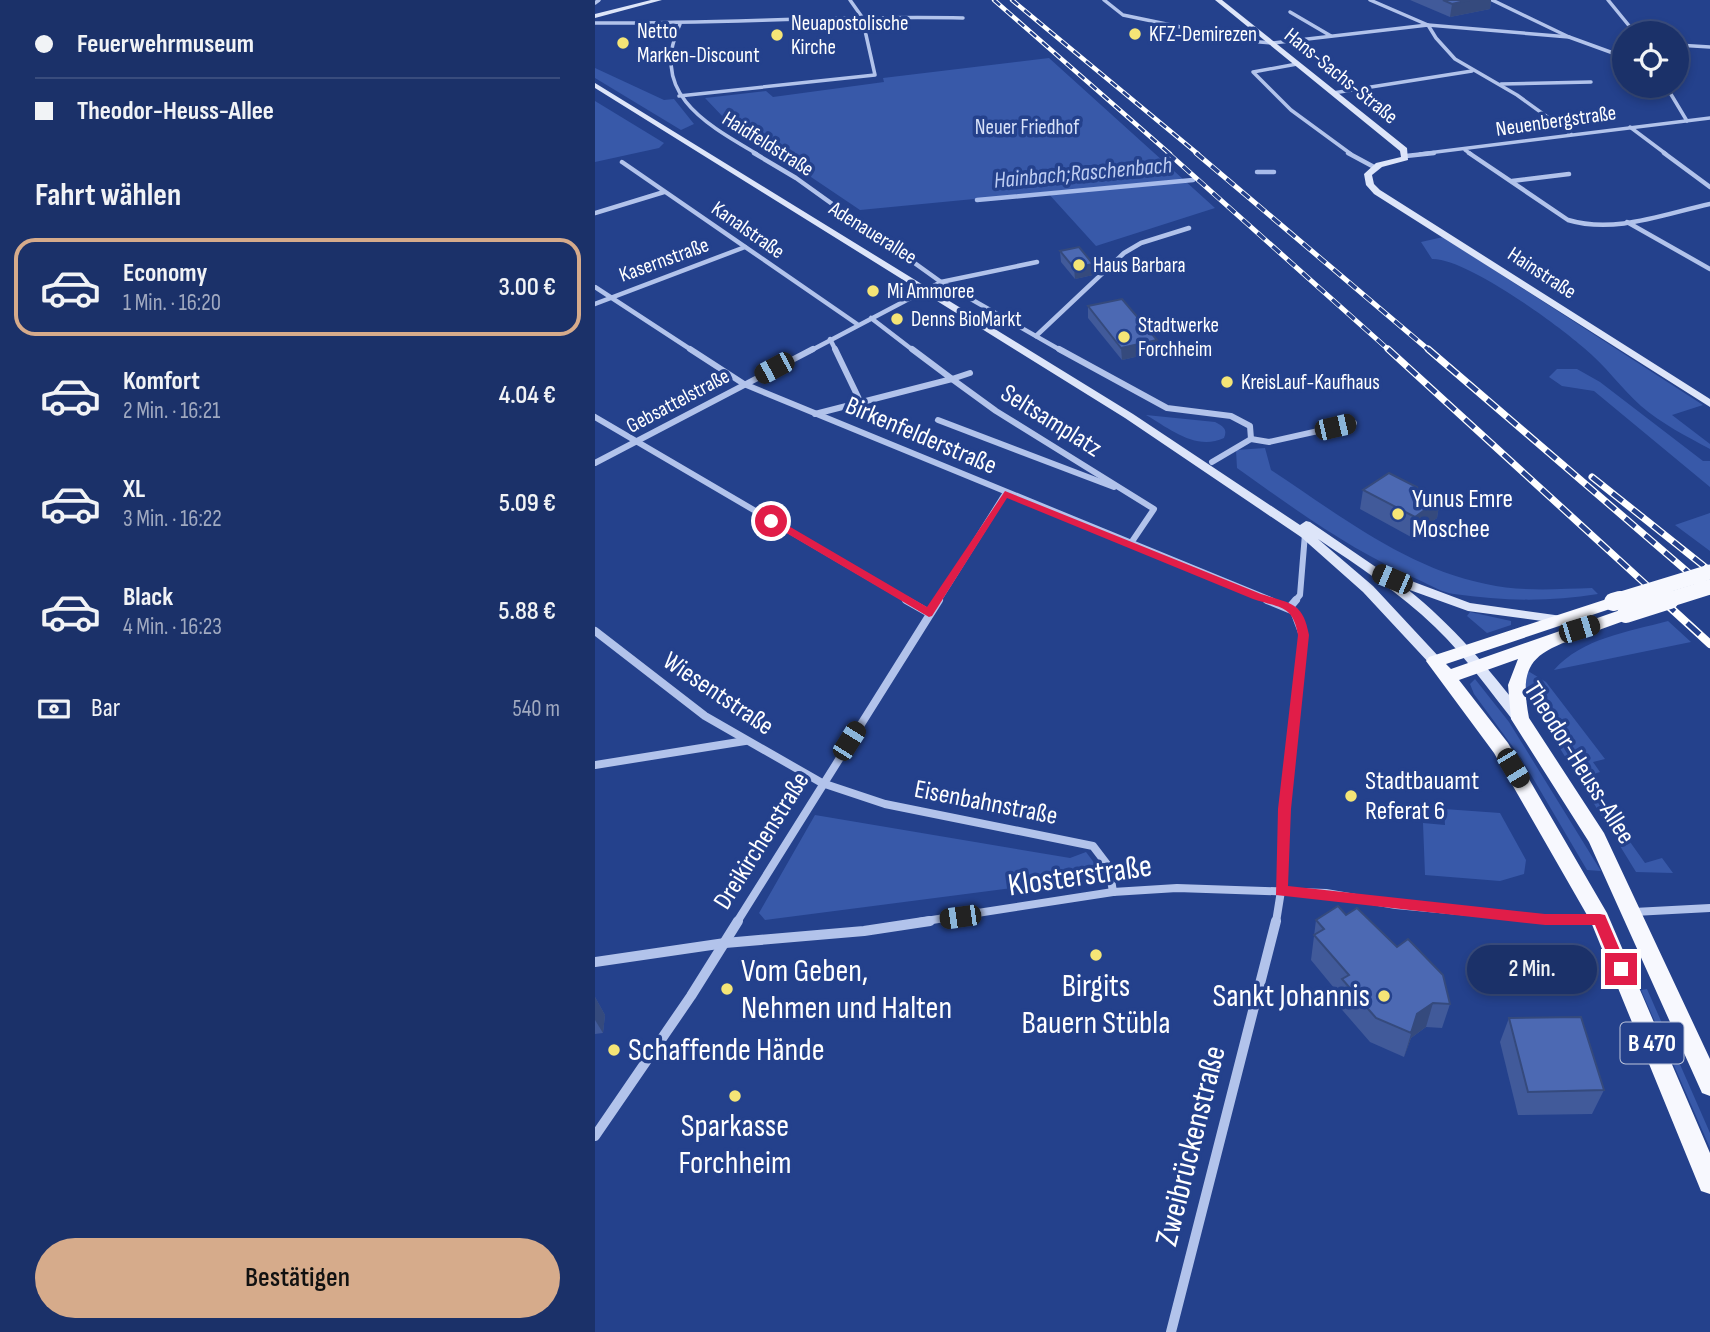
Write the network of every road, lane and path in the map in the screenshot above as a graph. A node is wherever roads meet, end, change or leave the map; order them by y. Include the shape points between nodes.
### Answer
1 (659, 0) edge
2 (850, 0) edge
3 (1104, 0) edge
4 (1218, 0) edge
5 (1370, 0) edge
6 (1492, 0) edge
7 (1608, 0) edge
8 (1290, 12) dead end
9 (595, 16) edge
10 (862, 17) junction
11 (963, 18) dead end
12 (1625, 21) edge
13 (595, 23) edge
14 (680, 24) junction
15 (1428, 25) junction
16 (1332, 36) junction
17 (1569, 37) junction
18 (1273, 43) junction
19 (1689, 46) edge
20 (1710, 47) edge
21 (1612, 53) edge
22 (1297, 64) junction
23 (1472, 71) junction
24 (1591, 82) dead end
25 (1500, 84) junction
26 (595, 85) edge
27 (1333, 93) junction
28 (679, 96) junction
29 (1674, 98) edge
30 (1710, 118) edge
31 (1687, 121) junction
32 (1630, 127) junction
33 (1572, 134) junction
34 (1465, 150) junction
35 (1406, 156) junction
36 (622, 162) dead end
37 (1374, 167) junction
38 (1569, 174) dead end
39 (1512, 181) junction
40 (1710, 187) edge
41 (664, 192) junction
42 (1710, 204) edge
43 (595, 213) edge
44 (1627, 222) junction
45 (1189, 228) dead end
46 (745, 247) junction
47 (1037, 262) dead end
48 (1710, 269) edge
49 (941, 282) junction
50 (595, 287) edge
51 (925, 290) junction
52 (611, 297) junction
53 (595, 304) edge
54 (871, 318) junction
55 (857, 324) junction
56 (1036, 336) junction
57 (830, 339) junction
58 (970, 373) dead end
59 (952, 379) junction
60 (744, 384) junction
61 (860, 401) junction
62 (1710, 404) edge
63 (815, 414) junction
64 (595, 416) edge
65 (1129, 416) junction
66 (938, 420) dead end
67 (1354, 423) dead end
68 (1251, 439) junction
69 (637, 441) junction
70 (1212, 462) junction
71 (595, 463) edge
72 (1005, 494) junction
73 (1131, 494) junction
74 (1305, 534) junction
75 (1131, 543) junction
76 (1377, 572) junction
77 (1710, 572) edge
78 (1710, 587) edge
79 (1290, 607) junction
80 (1619, 608) junction
81 (929, 613) junction
82 (1557, 619) junction
83 (595, 631) edge
84 (1542, 642) junction
85 (1466, 650) junction
86 (1435, 661) junction
87 (1480, 667) junction
88 (1448, 677) junction
89 (1520, 719) junction
90 (745, 741) junction
91 (595, 765) edge
92 (822, 783) junction
93 (1281, 891) junction
94 (1113, 892) junction
95 (1710, 908) edge
96 (1630, 912) junction
97 (1600, 919) junction
98 (725, 943) junction
99 (595, 962) edge
100 (1710, 1085) edge
101 (595, 1136) edge
102 (1710, 1182) edge
103 (1171, 1332) edge

1 - 9 main road
2 - 10 street
3 - 18 street via 1123,15
4 - 18 main road, Hans-Sachs-Straße
5 - 15 street
6 - 17 street
7 - 12 street
8 - 16 street
10 - 11 street
10 - 14 street
10 - 28 street via 874,75
13 - 14 street
14 - 28 street, Haidfeldstraße via 672,41 670,63
15 - 16 street
15 - 17 street
15 - 23 street via 1451,57
16 - 18 street
17 - 21 street
18 - 22 main road, Hans-Sachs-Straße
19 - 20 street
22 - 27 main road, Hans-Sachs-Straße
22 - 37 street via 1253,72 1313,126
23 - 25 street
23 - 27 street
24 - 25 street
25 - 33 street
26 - 51 main road, Adenauerallee
27 - 35 main road, Hans-Sachs-Straße
28 - 49 street, Haidfeldstraße via 708,125 796,178
29 - 31 street
30 - 31 street, Neuenbergstraße
31 - 32 street, Neuenbergstraße
32 - 33 street, Neuenbergstraße
32 - 40 street
33 - 34 street, Neuenbergstraße
34 - 35 street, Neuenbergstraße
34 - 39 street
35 - 37 main road
36 - 41 street, Kanalstraße
37 - 62 main road, Hainstraße via 1368,174 1377,191
38 - 39 street
39 - 44 street via 1568,220 1585,226
41 - 43 street
41 - 46 street, Kanalstraße
42 - 44 street
44 - 48 street
45 - 56 street via 1124,253
46 - 52 street, Kasernstraße
46 - 55 street, Kanalstraße
47 - 49 street
49 - 51 street
49 - 56 street, Haidfeldstraße
50 - 52 street, Birkenfelderstraße
51 - 54 street, Gebsattelstraße
51 - 65 main road, Adenauerallee
52 - 53 street, Kasernstraße
52 - 60 street, Birkenfelderstraße
54 - 55 street, Gebsattelstraße
54 - 59 street, Seltsamplatz
55 - 57 street, Gebsattelstraße
56 - 68 street, Haidfeldstraße via 1167,408 1231,416 1250,426
57 - 60 street, Gebsattelstraße
57 - 61 street
58 - 59 street, Seltsamplatz
59 - 61 street, Seltsamplatz
59 - 73 street, Seltsamplatz
60 - 63 street, Birkenfelderstraße
60 - 69 street, Gebsattelstraße
61 - 63 street, Seltsamplatz
63 - 72 street, Birkenfelderstraße
64 - 69 street
65 - 70 main road, Adenauerallee via 1169,433
65 - 74 main road, Adenauerallee
66 - 73 street, Seltsamplatz
67 - 68 street via 1269,442
68 - 70 street
69 - 71 street, Gebsattelstraße
69 - 81 street
70 - 76 main road, Adenauerallee
72 - 75 street, Birkenfelderstraße
72 - 81 street, Dreikirchenstraße
73 - 75 street, Seltsamplatz via 1154,509
74 - 79 street via 1300,594
74 - 86 main road, Adenauerallee via 1368,589
75 - 79 street, Birkenfelderstraße
76 - 82 main road via 1468,607
76 - 85 main road, Adenauerallee
77 - 80 main road, B 470, bridge
78 - 80 main road, B 470, bridge
79 - 93 street via 1300,615 1303,635 1284,809
80 - 82 main road, B 470
80 - 84 main road, B 470
81 - 92 street, Dreikirchenstraße
82 - 85 main road, B 470
83 - 90 street, Wiesentstraße
84 - 87 main road, B 470
84 - 89 main road, Theodor-Heuss-Allee / B 470 via 1523,661 1516,684
85 - 86 main road, B 470
85 - 87 main road, Adenauerallee
86 - 88 main road, B 470
87 - 88 main road, B 470
87 - 89 main road, Theodor-Heuss-Allee
88 - 97 main road, B 470 via 1501,748
89 - 96 main road, Theodor-Heuss-Allee / B 470 via 1597,839
90 - 91 street
90 - 92 street, Wiesentstraße
92 - 94 street, Eisenbahnstraße via 885,804 1093,846 1109,867
92 - 98 street, Dreikirchenstraße
93 - 94 street, Klosterstraße via 1177,888
93 - 97 street via 1545,919
93 - 103 street, Zweibrückenstraße via 1274,934
94 - 98 street, Klosterstraße via 864,931
95 - 96 street
96 - 97 main road
96 - 100 main road, Theodor-Heuss-Allee / B 470
97 - 102 main road, B 470
98 - 99 street, Klosterstraße
98 - 101 street, Dreikirchenstraße

